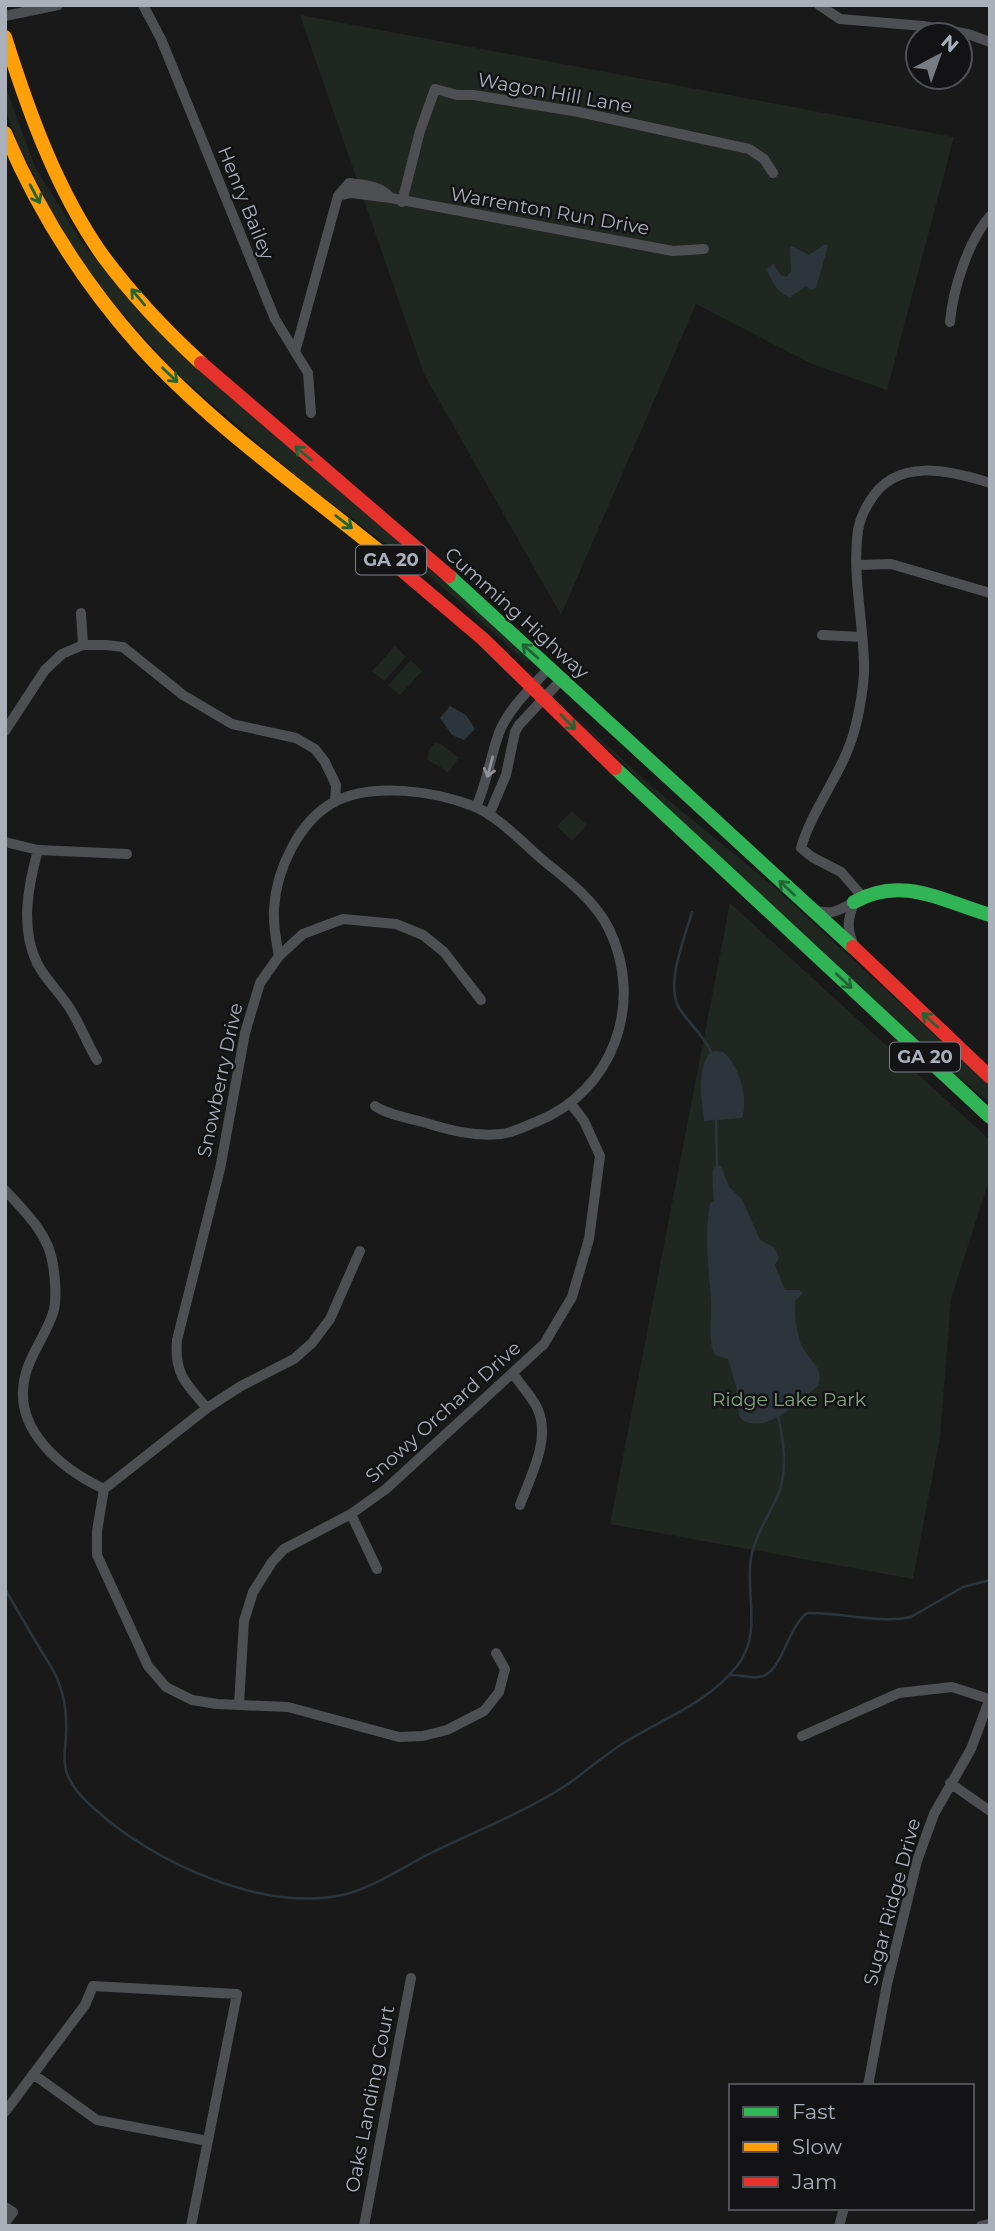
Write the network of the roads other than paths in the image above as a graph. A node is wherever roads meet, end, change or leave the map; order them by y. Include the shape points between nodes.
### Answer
1 (58, 5) edge
2 (143, 5) edge
3 (819, 5) edge
4 (5, 16) edge
5 (5, 37) edge
6 (990, 42) edge
7 (5, 132) edge
8 (773, 173) dead end
9 (396, 200) junction
10 (990, 216) edge
11 (704, 249) dead end
12 (950, 321) dead end
13 (295, 352) junction
14 (311, 413) dead end
15 (990, 483) edge
16 (858, 565) junction
17 (990, 593) edge
18 (81, 613) dead end
19 (822, 635) dead end
20 (862, 637) junction
21 (83, 645) junction
22 (549, 668) junction
23 (561, 680) junction
24 (533, 687) junction
25 (544, 698) junction
26 (5, 731) edge
27 (496, 742) junction
28 (513, 747) junction
29 (335, 802) junction
30 (476, 807) junction
31 (489, 815) junction
32 (5, 842) edge
33 (38, 850) junction
34 (127, 854) dead end
35 (858, 899) junction
36 (809, 908) junction
37 (990, 915) edge
38 (856, 950) junction
39 (279, 956) junction
40 (481, 1000) dead end
41 (97, 1059) dead end
42 (990, 1077) edge
43 (571, 1104) junction
44 (374, 1106) dead end
45 (990, 1117) edge
46 (5, 1190) edge
47 (360, 1251) dead end
48 (513, 1373) junction
49 (207, 1408) junction
50 (104, 1489) junction
51 (520, 1505) dead end
52 (351, 1514) junction
53 (377, 1569) dead end
54 (496, 1653) dead end
55 (990, 1698) edge
56 (239, 1704) junction
57 (802, 1736) dead end
58 (950, 1783) junction
59 (990, 1811) edge
60 (411, 1978) dead end
61 (33, 2074) junction
62 (868, 2084) edge
63 (5, 2112) edge
64 (208, 2141) junction
65 (5, 2207) edge
66 (5, 2223) edge
67 (990, 2224) edge
68 (191, 2226) edge
69 (364, 2226) edge
70 (981, 2226) edge

1 - 4 street
2 - 13 street, Henry Bailey via 275,319
3 - 6 street via 840,19 923,26
22 -> 5 main road, Cumming Highway / GA 20 via 182,347 153,316 88,232 40,138
7 -> 24 main road, GA 20 via 77,268 141,347 237,434 461,619
8 - 9 street, Wagon Hill Lane via 764,159 749,149 579,112 435,89
9 - 11 street, Warrenton Run Drive via 673,251
9 - 13 street, Warrenton Run Drive via 372,191 338,196
10 - 12 street via 966,261 952,299
13 - 14 street, Henry Bailey via 308,373
15 - 16 street via 943,471 908,471 889,480 862,512
16 - 17 street via 891,564
16 - 20 street
18 - 21 street
19 - 20 street
20 - 35 street via 864,667 854,733 801,848 841,872
21 - 26 street via 62,654 45,670
21 - 29 street via 123,648 183,695 232,724 296,738 325,762 336,785
22 - 23 main road, Cumming Highway / GA 20
22 - 24 street
23 - 25 street
36 -> 23 main road, Cumming Highway / GA 20
24 - 25 main road, GA 20
24 - 27 street via 512,711
25 - 28 street via 519,724
25 -> 45 main road, GA 20
27 - 28 street
27 -> 30 street
28 - 31 street
29 - 30 street via 379,789 445,797
29 - 39 street via 296,840 282,872 274,908
30 - 31 street
31 - 43 street via 559,872 601,914 621,963 623,1011 615,1045 591,1084
32 - 33 street
33 - 34 street
33 - 41 street via 28,894 29,934 36,961 71,1009
35 - 36 street via 836,912
35 - 37 main road via 884,889 913,890
35 - 38 street via 848,925
36 - 38 main road, Cumming Highway / GA 20
42 -> 38 main road, Cumming Highway / GA 20
39 - 40 street, Snowberry Drive via 303,934 343,919 396,924 423,935 444,952
39 - 49 street, Snowberry Drive via 260,983 245,1033 220,1169 177,1340 176,1358 184,1381
43 - 44 street via 505,1134 480,1135
43 - 48 street, Snowy Orchard Drive via 600,1156 589,1239 572,1297 544,1344
46 - 50 street via 33,1220 47,1242 53,1265 54,1311 24,1378 30,1424 44,1448
47 - 49 street via 330,1319 312,1343 294,1359
48 - 51 street via 538,1409 542,1428 540,1452
48 - 52 street, Snowy Orchard Drive via 386,1489
49 - 50 street
50 - 56 street via 97,1555 148,1666 166,1687 192,1700
52 - 53 street
52 - 56 street, Snowy Orchard Drive via 284,1549 262,1574 244,1621
54 - 56 street via 505,1670 499,1692 484,1711 424,1736 399,1737 288,1707
55 - 57 street via 952,1687 900,1693
55 - 58 street, Sugar Ridge Drive via 971,1749
58 - 59 street
58 - 62 street, Sugar Ridge Drive via 918,1861 887,1984
60 - 69 street, Oaks Landing Court
61 - 63 street
61 - 64 street via 97,2120
61 - 64 street via 85,2005 93,1986 237,1994
64 - 68 street
65 - 66 street via 13,2212
67 - 70 street

